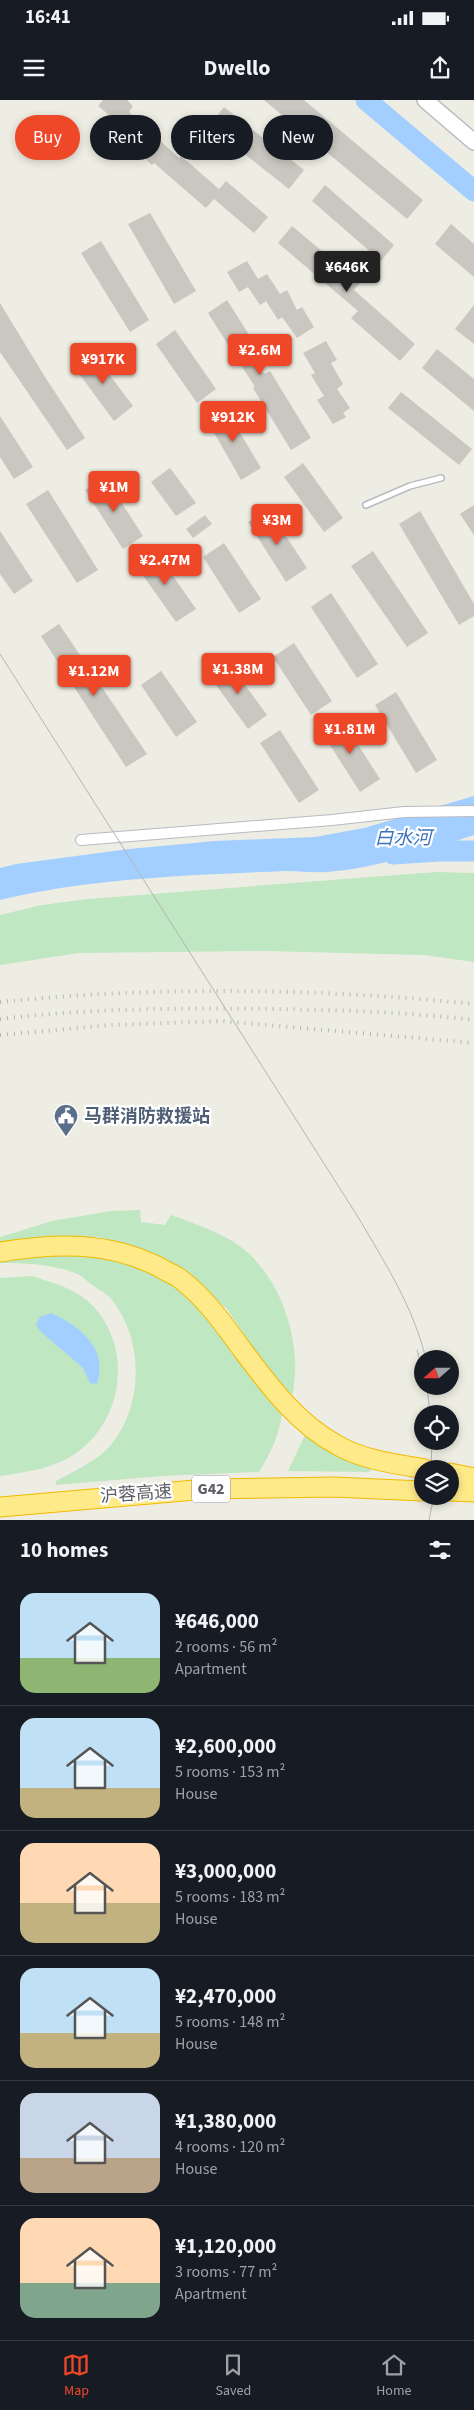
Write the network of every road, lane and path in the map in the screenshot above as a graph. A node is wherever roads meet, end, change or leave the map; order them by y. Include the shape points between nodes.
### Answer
1 (424, 100) edge
2 (474, 142) edge
3 (441, 478) dead end
4 (366, 504) dead end
5 (474, 811) edge
6 (81, 840) dead end
7 (0, 1252) edge
8 (414, 1467) edge
9 (459, 1475) edge
10 (474, 1478) edge
11 (414, 1491) edge
12 (459, 1492) edge
13 (474, 1492) edge
14 (0, 1507) edge

1 - 2 street
3 - 4 lane via 410,486
5 - 6 street via 404,812
7 - 8 highway via 64,1245 108,1248 157,1266 178,1277 204,1302 284,1403 311,1428 337,1446 366,1457
9 - 10 highway
11 - 14 highway, 沪蓉高速 / G42 via 334,1487 207,1489
12 - 13 highway

